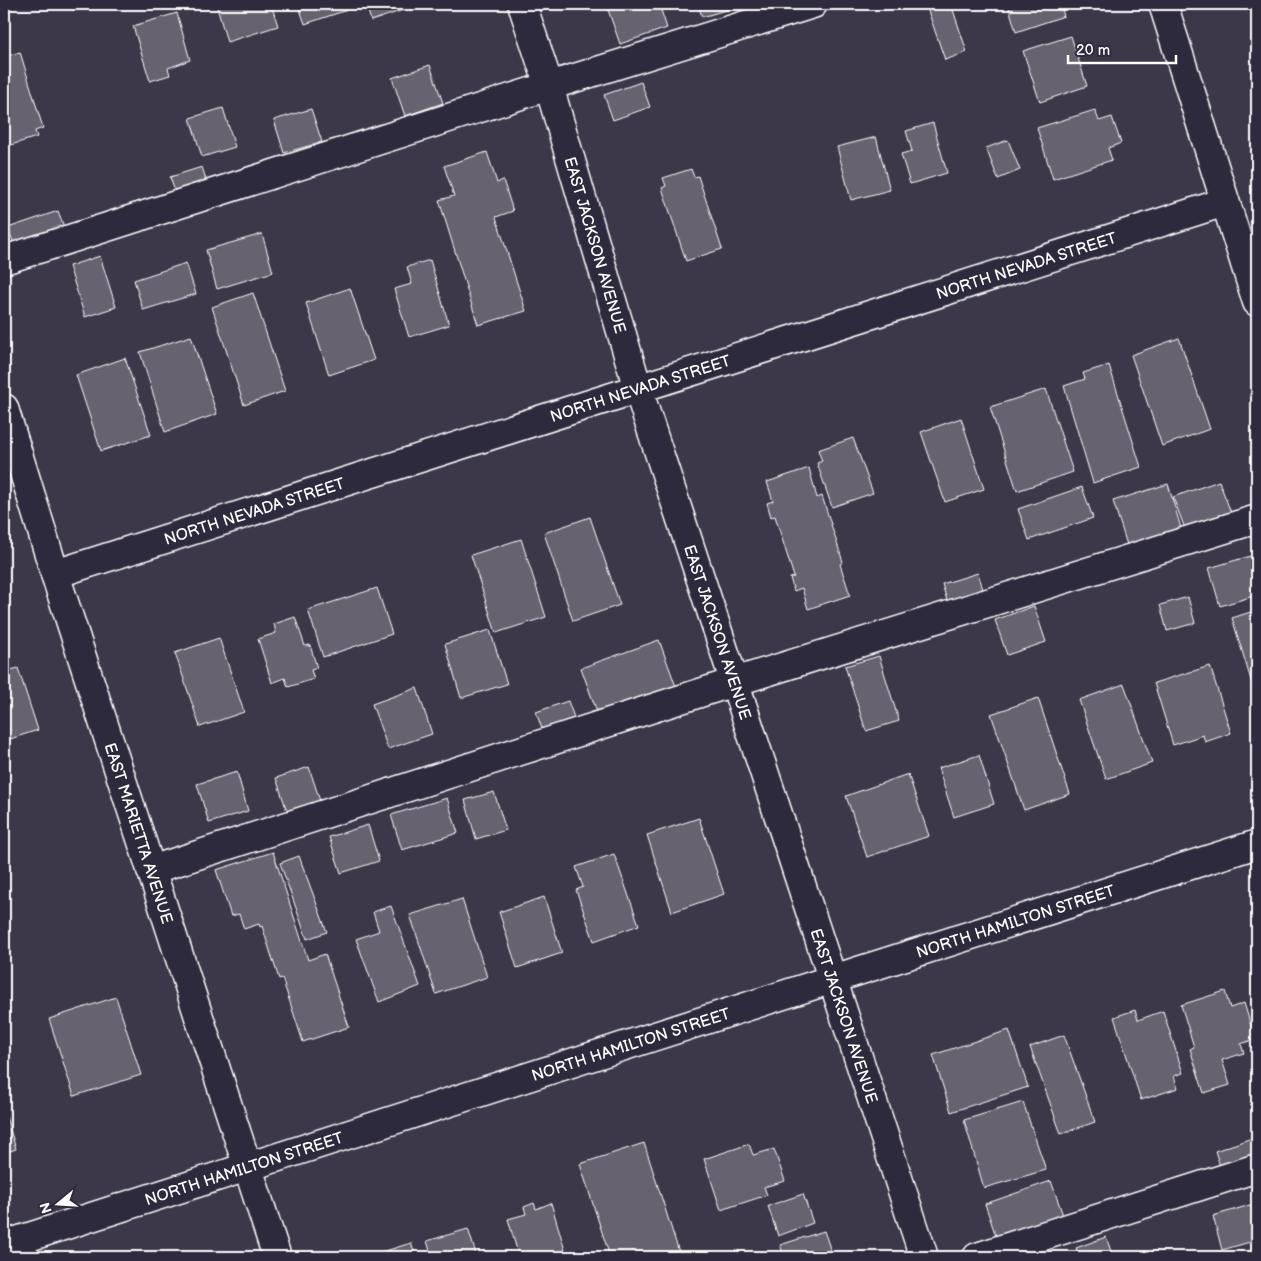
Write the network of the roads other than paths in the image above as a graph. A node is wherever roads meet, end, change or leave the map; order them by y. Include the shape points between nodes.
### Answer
1 (522, 4) edge
2 (813, 4) edge
3 (1163, 4) edge
4 (549, 86) junction
5 (1225, 202) junction
6 (4, 260) edge
7 (1257, 302) edge
8 (638, 389) junction
9 (4, 408) edge
10 (1257, 519) edge
11 (55, 574) junction
12 (734, 682) junction
13 (1257, 844) edge
14 (151, 870) junction
15 (833, 979) junction
16 (248, 1167) junction
17 (1257, 1168) edge
18 (4, 1245) edge
19 (277, 1257) edge
20 (924, 1257) edge
21 (977, 1257) edge

1 - 4 street, EAST JACKSON AVENUE
2 - 4 street
3 - 5 street
4 - 6 street
4 - 8 street, EAST JACKSON AVENUE
5 - 7 street
5 - 8 street, NORTH NEVADA STREET
8 - 11 street, NORTH NEVADA STREET
8 - 12 street, EAST JACKSON AVENUE
9 - 11 street, EAST MARIETTA AVENUE
10 - 12 street
11 - 14 street, EAST MARIETTA AVENUE
12 - 14 street
12 - 15 street, EAST JACKSON AVENUE
13 - 15 street, NORTH HAMILTON STREET
14 - 16 street, EAST MARIETTA AVENUE
15 - 16 street, NORTH HAMILTON STREET
15 - 20 street, EAST JACKSON AVENUE
16 - 18 street, NORTH HAMILTON STREET
16 - 19 street, EAST MARIETTA AVENUE
17 - 21 street

